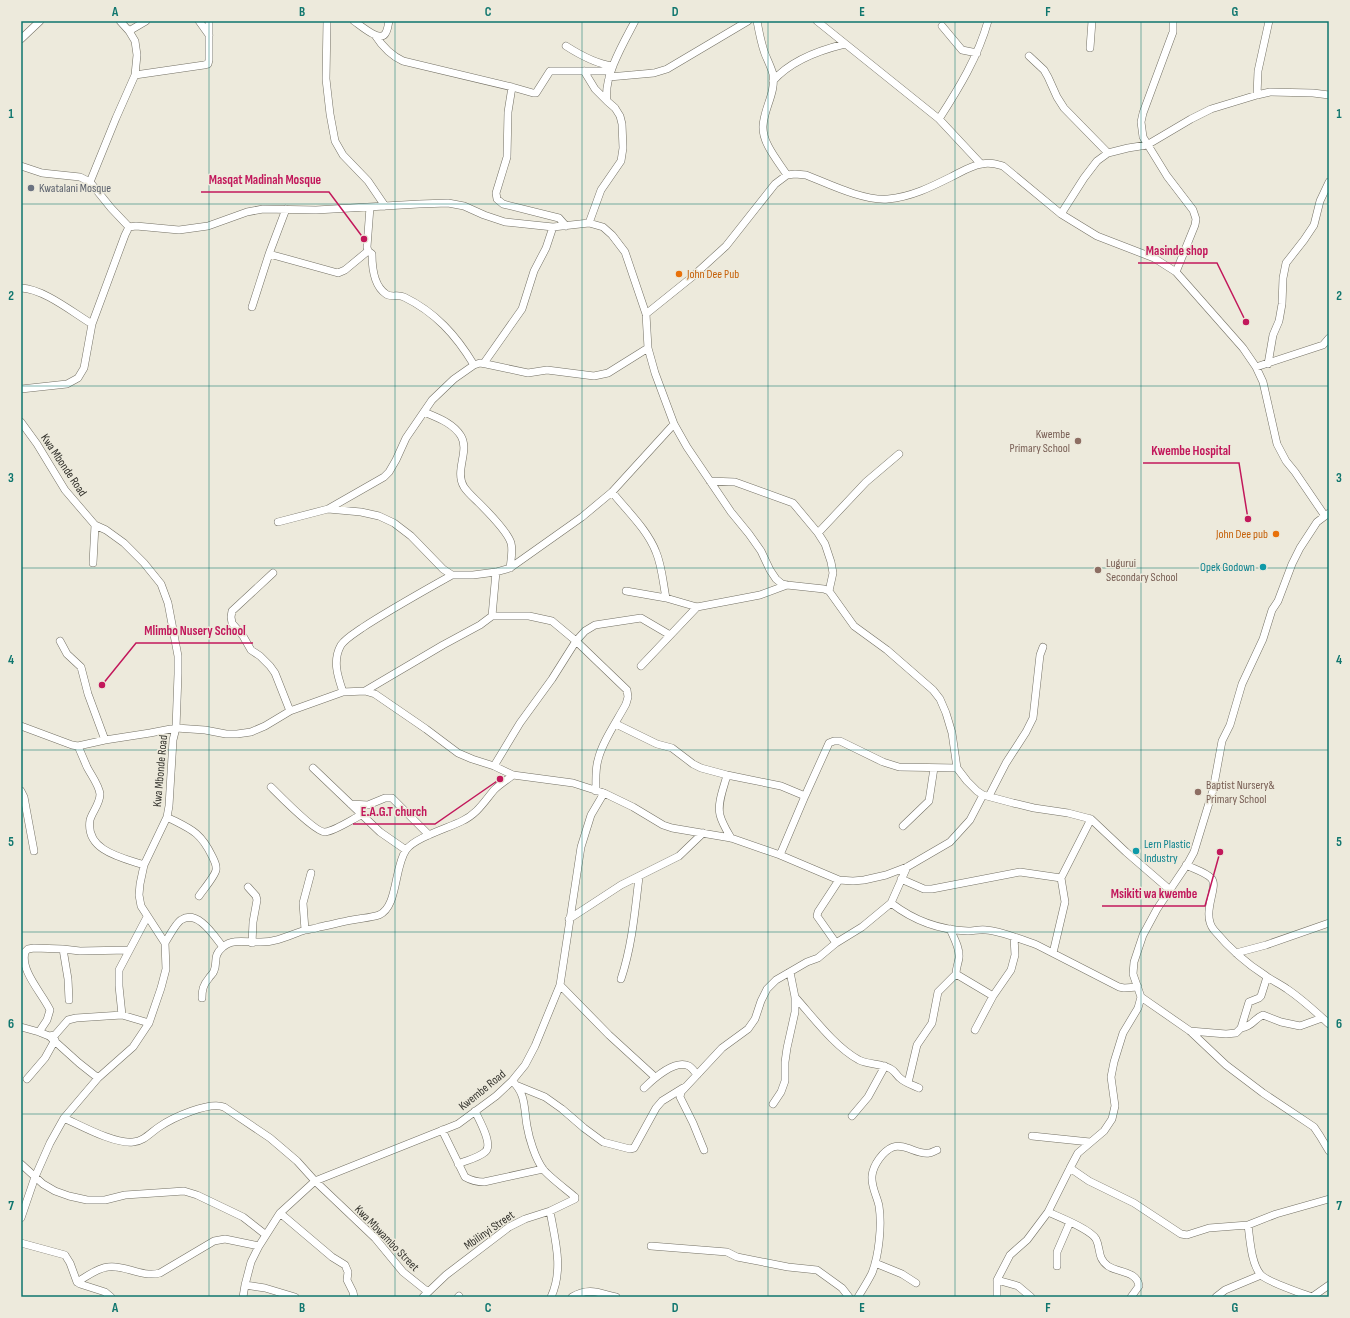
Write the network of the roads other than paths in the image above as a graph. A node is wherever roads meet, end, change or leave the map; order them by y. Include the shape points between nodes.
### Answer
1 (40, 21) edge
2 (120, 21) edge
3 (146, 21) edge
4 (199, 21) edge
5 (209, 21) edge
6 (326, 21) edge
7 (354, 21) edge
8 (389, 21) edge
9 (635, 21) edge
10 (748, 21) edge
11 (757, 21) edge
12 (816, 21) edge
13 (988, 21) edge
14 (1092, 21) edge
15 (1173, 21) edge
16 (1269, 21) edge
17 (942, 26) dead end
18 (130, 31) junction
19 (209, 35) junction
20 (375, 35) junction
21 (21, 39) edge
22 (845, 44) junction
23 (566, 46) dead end
24 (1090, 48) dead end
25 (977, 53) junction
26 (1029, 56) dead end
27 (584, 71) junction
28 (611, 72) junction
29 (135, 74) junction
30 (773, 81) junction
31 (512, 87) junction
32 (1256, 95) junction
33 (1329, 95) edge
34 (607, 101) junction
35 (939, 119) junction
36 (1147, 145) junction
37 (1108, 153) junction
38 (981, 164) junction
39 (21, 166) edge
40 (787, 175) junction
41 (90, 182) junction
42 (1329, 182) edge
43 (385, 206) junction
44 (370, 207) junction
45 (286, 209) junction
46 (1061, 214) junction
47 (589, 223) junction
48 (566, 226) junction
49 (130, 227) junction
50 (553, 228) junction
51 (368, 251) junction
52 (269, 254) junction
53 (1176, 272) junction
54 (21, 288) edge
55 (252, 307) dead end
56 (646, 314) junction
57 (92, 324) junction
58 (1329, 338) edge
59 (648, 348) junction
60 (484, 363) junction
61 (1268, 364) junction
62 (474, 365) junction
63 (1256, 367) junction
64 (21, 389) edge
65 (424, 412) junction
66 (21, 422) edge
67 (674, 424) junction
68 (898, 454) dead end
69 (710, 481) junction
70 (612, 492) junction
71 (328, 509) junction
72 (1327, 514) edge
73 (278, 522) dead end
74 (95, 525) junction
75 (818, 533) junction
76 (93, 563) dead end
77 (510, 568) junction
78 (496, 572) junction
79 (273, 573) dead end
80 (452, 575) junction
81 (787, 585) junction
82 (626, 591) dead end
83 (829, 591) junction
84 (666, 598) junction
85 (697, 607) junction
86 (492, 616) junction
87 (670, 635) junction
88 (60, 641) dead end
89 (576, 641) junction
90 (1043, 647) dead end
91 (641, 666) dead end
92 (365, 691) junction
93 (343, 692) junction
94 (290, 711) junction
95 (616, 724) junction
96 (21, 726) edge
97 (176, 728) junction
98 (106, 740) junction
99 (78, 746) junction
100 (494, 766) junction
101 (313, 768) dead end
102 (934, 768) junction
103 (958, 768) junction
104 (513, 775) junction
105 (727, 775) junction
106 (271, 787) dead end
107 (21, 791) edge
108 (596, 791) junction
109 (604, 793) junction
110 (805, 796) junction
111 (986, 796) junction
112 (351, 804) junction
113 (361, 815) junction
114 (167, 817) junction
115 (1091, 819) junction
116 (903, 826) dead end
117 (703, 833) junction
118 (428, 835) junction
119 (731, 838) junction
120 (406, 850) junction
121 (34, 851) dead end
122 (780, 855) junction
123 (144, 865) junction
124 (1186, 866) junction
125 (907, 867) junction
126 (311, 873) dead end
127 (639, 877) junction
128 (1061, 878) junction
129 (901, 879) junction
130 (839, 880) junction
131 (248, 887) dead end
132 (1170, 890) junction
133 (199, 896) dead end
134 (891, 903) junction
135 (147, 917) junction
136 (569, 919) junction
137 (1329, 923) edge
138 (950, 929) junction
139 (305, 930) junction
140 (1014, 937) junction
141 (252, 943) junction
142 (836, 943) junction
143 (164, 944) junction
144 (223, 947) junction
145 (63, 949) junction
146 (129, 950) junction
147 (1053, 953) junction
148 (1236, 953) junction
149 (22, 961) edge
150 (790, 972) junction
151 (956, 974) junction
152 (1267, 977) junction
153 (621, 979) dead end
154 (560, 985) junction
155 (1138, 987) junction
156 (993, 996) junction
157 (795, 997) junction
158 (1141, 997) junction
159 (202, 998) dead end
160 (69, 1000) dead end
161 (122, 1015) junction
162 (1322, 1018) junction
163 (149, 1023) junction
164 (1329, 1024) edge
165 (21, 1026) edge
166 (1241, 1028) junction
167 (975, 1030) dead end
168 (39, 1032) junction
169 (1190, 1032) junction
170 (52, 1038) junction
171 (885, 1066) junction
172 (697, 1076) junction
173 (655, 1077) junction
174 (98, 1078) junction
175 (27, 1079) dead end
176 (512, 1081) junction
177 (908, 1083) junction
178 (518, 1086) junction
179 (685, 1086) junction
180 (644, 1088) dead end
181 (919, 1088) dead end
182 (772, 1104) dead end
183 (475, 1111) junction
184 (852, 1116) dead end
185 (64, 1118) junction
186 (442, 1130) junction
187 (1032, 1136) dead end
188 (1090, 1142) junction
189 (704, 1150) dead end
190 (937, 1150) dead end
191 (1329, 1151) edge
192 (21, 1164) edge
193 (458, 1164) junction
194 (1070, 1168) junction
195 (543, 1169) junction
196 (35, 1177) junction
197 (314, 1180) junction
198 (1329, 1199) edge
199 (550, 1211) junction
200 (1048, 1212) junction
201 (280, 1213) junction
202 (21, 1218) edge
203 (1070, 1222) junction
204 (1248, 1225) junction
205 (266, 1235) junction
206 (21, 1243) edge
207 (259, 1246) junction
208 (651, 1246) dead end
209 (875, 1263) junction
210 (1057, 1266) dead end
211 (1261, 1275) junction
212 (997, 1280) junction
213 (77, 1282) junction
214 (916, 1283) dead end
215 (245, 1284) junction
216 (1329, 1285) edge
217 (426, 1294) edge
218 (111, 1297) edge
219 (244, 1297) edge
220 (295, 1297) edge
221 (354, 1297) edge
222 (551, 1297) edge
223 (572, 1297) edge
224 (616, 1297) edge
225 (849, 1297) edge
226 (858, 1297) edge
227 (997, 1297) edge
228 (1031, 1297) edge
229 (1131, 1297) edge
230 (1216, 1297) edge
231 (1312, 1297) edge

1 - 21 street
2 - 18 street
3 - 18 street
4 - 19 street
5 - 19 street
6 - 43 street via 326,79 335,141 343,155 368,181
7 - 20 street
8 - 20 street via 385,35
9 - 28 street
10 - 28 street via 667,69 654,73
11 - 30 street
12 - 22 street
13 - 25 street
14 - 24 street
15 - 36 street via 1170,42 1141,122
16 - 32 street via 1258,71
17 - 25 street via 962,50
18 - 29 street via 136,48
19 - 29 street via 208,64
20 - 31 street via 390,53 403,61
22 - 30 street via 803,59
22 - 35 street
23 - 28 street via 600,63
25 - 35 street
26 - 37 street via 1046,74 1064,108
27 - 28 street
27 - 31 street via 550,72 536,93
27 - 34 street via 595,89
28 - 34 street via 606,88
29 - 41 street
30 - 40 street via 763,127 767,144
31 - 48 street via 506,157 496,193 497,199 503,204 559,218
32 - 33 street via 1270,92
32 - 36 street via 1191,118
34 - 47 street via 620,116 623,148 621,161 601,190
35 - 38 street
36 - 37 street
36 - 53 street via 1195,215 1195,225
37 - 46 street via 1097,161
38 - 40 street via 923,190 886,199 870,198 806,175
38 - 46 street via 1003,166
39 - 41 street via 42,173 80,177
40 - 56 street via 775,184 726,246
41 - 49 street via 110,208
42 - 61 street via 1320,201 1314,225 1286,262 1279,321 1273,335
43 - 44 street
43 - 50 street via 448,203 464,206 505,222
44 - 45 street
44 - 51 street
45 - 49 street via 263,208 208,226 179,230
45 - 52 street
46 - 53 street via 1097,236 1154,258
47 - 48 street
47 - 56 street via 608,231 625,252
48 - 50 street
49 - 57 street
50 - 60 street via 534,271 522,309
51 - 52 street via 338,273
51 - 62 street via 372,254 377,283 385,293 402,296 434,315 464,348
52 - 55 street
53 - 63 street via 1243,348
54 - 57 street via 44,294
56 - 59 street
57 - 64 street via 84,368 78,378 67,384
58 - 61 street via 1323,345
59 - 60 street via 602,375 546,370 528,373
59 - 67 street
60 - 62 street
61 - 63 street
62 - 65 street via 454,379 432,400
63 - 72 street via 1263,382 1277,444 1286,461
65 - 71 street via 406,438 389,472
65 - 77 street via 444,420 461,436 464,446 461,481 464,488 486,510 511,543
66 - 74 street, Kwa Mbonde Road via 65,490
67 - 69 street
67 - 70 street
68 - 75 street via 866,482
69 - 75 street via 735,482 793,503
69 - 81 street via 761,551 776,579
70 - 77 street via 582,517
70 - 84 street via 645,532 657,553
71 - 73 street
71 - 80 street via 361,512 394,523
72 - 124 street via 1317,522 1300,548 1242,684 1230,725 1222,742 1213,790 1194,852
74 - 76 street
74 - 97 street, Kwa Mbonde Road via 124,543 165,590 178,656
75 - 83 street via 831,562 833,573
77 - 78 street
78 - 80 street
78 - 86 street
79 - 94 street via 232,611 230,617 251,650 273,669
80 - 93 street via 348,637 341,645 336,665
81 - 83 street
81 - 85 street via 760,595
82 - 84 street
83 - 103 street via 854,626 934,690 946,713
84 - 85 street
85 - 87 street
86 - 89 street via 542,618 552,621
86 - 92 street
87 - 89 street via 644,619 637,618 595,625
87 - 91 street
88 - 98 street via 67,654 81,667 88,694
89 - 95 street via 627,690 626,704
89 - 100 street
90 - 111 street via 1033,718
92 - 93 street
92 - 100 street via 375,694 458,753
93 - 94 street
94 - 97 street via 251,732 226,734 195,728
95 - 105 street via 657,744 672,748 701,768
95 - 108 street via 602,747 598,760
96 - 99 street
97 - 98 street
97 - 114 street, Kwa Mbonde Road
98 - 99 street
99 - 123 street via 99,790 100,797 90,820 93,839 101,848 112,854
100 - 104 street
101 - 112 street
102 - 103 street
102 - 110 street via 899,767 840,741 834,741 829,743
102 - 116 street via 929,801
103 - 111 street via 967,781
104 - 108 street via 573,784
104 - 118 street via 495,790 473,815
105 - 110 street via 781,786
105 - 119 street via 719,811
106 - 113 street via 321,832 333,830
107 - 121 street
108 - 109 street
109 - 117 street via 664,825
109 - 136 street, Kwembe Road via 591,815 581,847
110 - 122 street
111 - 115 street
111 - 125 street via 970,820 950,842
112 - 113 street
112 - 118 street via 368,806 385,798 392,798
113 - 120 street
114 - 123 street, Kwa Mbonde Road
114 - 133 street via 200,835 216,863 215,875
115 - 128 street
115 - 132 street
117 - 119 street
117 - 127 street via 679,856
118 - 120 street
119 - 122 street
120 - 139 street via 393,897 384,911 364,918
122 - 130 street
123 - 135 street, Kwa Mbonde Road via 139,895
124 - 132 street
124 - 148 street via 1212,878 1214,882 1208,910 1209,922 1212,929
125 - 129 street
125 - 130 street via 864,880
126 - 139 street via 302,912
127 - 136 street
127 - 153 street via 628,954
128 - 129 street via 1020,872 932,889 916,886
128 - 147 street via 1065,902
129 - 134 street
130 - 142 street via 817,916
131 - 141 street via 257,900
132 - 155 street via 1143,935 1134,962 1133,974
134 - 138 street via 916,919
134 - 142 street via 862,927
135 - 143 street, Kwa Mbonde Road
135 - 146 street
136 - 154 street, Kwembe Road
137 - 148 street
138 - 140 street via 986,930
138 - 151 street via 959,951
139 - 141 street via 274,941
140 - 147 street
140 - 156 street via 1015,955 1011,970
141 - 144 street via 237,942
142 - 150 street via 818,958
143 - 144 street via 180,920 193,917 205,925
143 - 163 street, Kwa Mbonde Road via 166,969
144 - 159 street via 216,956 215,970 203,987
145 - 146 street
145 - 149 street via 28,949
145 - 160 street
146 - 161 street via 118,976
147 - 155 street via 1119,986
148 - 152 street
149 - 168 street via 50,1010
150 - 157 street
150 - 172 street via 767,989 755,1019 748,1029 722,1048
151 - 156 street
151 - 177 street via 938,992 932,1023 917,1045
152 - 162 street via 1288,989
152 - 166 street via 1259,998 1248,1005
154 - 173 street via 609,1036
154 - 176 street, Kwembe Road via 535,1046 525,1065
155 - 158 street
156 - 167 street
157 - 171 street via 848,1053 860,1061
157 - 182 street via 795,1012 785,1062 785,1081
158 - 169 street
158 - 188 street via 1138,1008 1123,1033 1114,1062 1111,1077 1115,1106 1112,1119 1104,1131
161 - 163 street
161 - 170 street via 68,1020
162 - 164 street
162 - 166 street via 1300,1026 1263,1015 1251,1025
163 - 174 street, Kwa Mbonde Road via 133,1048
165 - 168 street
166 - 169 street via 1236,1033 1226,1034
168 - 170 street
169 - 191 street via 1226,1065 1314,1127
170 - 174 street
170 - 175 street via 45,1058
171 - 177 street
171 - 184 street via 868,1097
172 - 173 street via 691,1067 682,1064
172 - 179 street
173 - 180 street
174 - 185 street, Kwa Mbonde Road
176 - 178 street
176 - 183 street, Kwembe Road
177 - 181 street
178 - 179 street via 545,1097 603,1142 630,1149 634,1148 662,1101
178 - 195 street via 522,1094 531,1142
179 - 189 street via 680,1097
183 - 186 street, Kwembe Road via 458,1124
183 - 193 street via 489,1142 488,1149
185 - 196 street, Kwa Mbonde Road
185 - 197 street, Kwa Mbwambo Street via 118,1141 134,1142 188,1112 219,1105 270,1138 297,1161
186 - 193 street
186 - 197 street, Kwembe Road
187 - 188 street
188 - 194 street via 1078,1153
190 - 209 street via 927,1153 901,1146 894,1147 883,1154 876,1164 872,1175 880,1220
192 - 196 street
193 - 195 street via 465,1177 476,1182
194 - 200 street
194 - 204 street via 1096,1185 1134,1203 1184,1235 1209,1228
195 - 199 street, Mbilinyi Street via 575,1197
196 - 202 street, Kwa Mbonde Road
196 - 205 street via 49,1188 87,1200 184,1192 197,1195 243,1216
197 - 201 street, Kwembe Road
197 - 217 street, Kwa Mbwambo Street via 374,1238
198 - 204 street
199 - 217 street, Mbilinyi Street via 509,1227 446,1275
199 - 222 street via 558,1269
200 - 203 street
200 - 212 street via 1027,1240 1010,1255
201 - 205 street, Kwembe Road
201 - 221 street via 332,1257 346,1265 347,1280
203 - 210 street via 1056,1252
203 - 229 street via 1092,1235 1100,1256 1109,1266 1139,1281 1139,1286
204 - 211 street via 1252,1253
205 - 207 street, Kwembe Road
206 - 213 street via 65,1255
207 - 213 street via 225,1240 214,1241 160,1273 152,1275 108,1266
207 - 215 street, Kwembe Road
208 - 225 street via 728,1252 737,1257 817,1270
209 - 214 street
209 - 226 street
211 - 230 street via 1225,1290
211 - 231 street
212 - 227 street
212 - 228 street via 1018,1286
213 - 218 street via 106,1292
215 - 219 street, Kwembe Road
215 - 220 street
216 - 231 street
223 - 224 street via 586,1291

